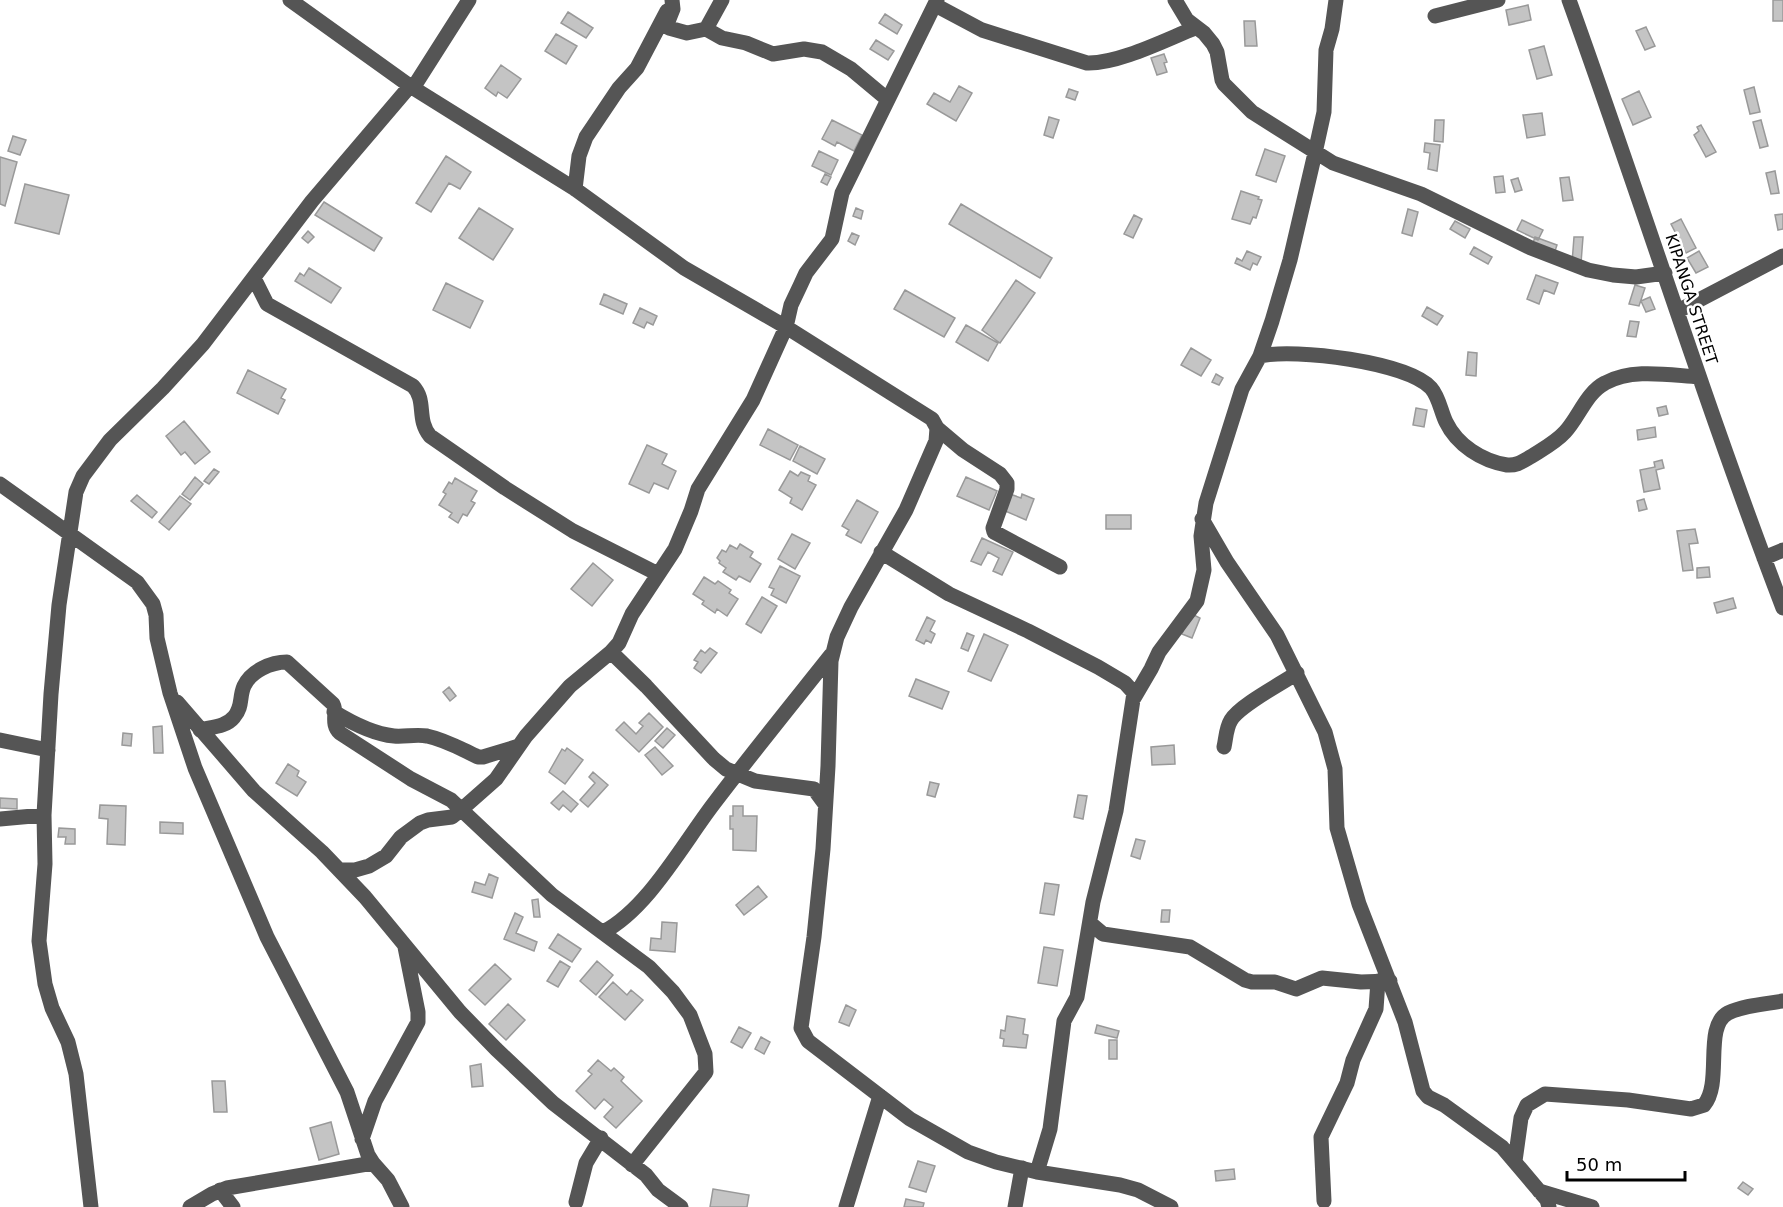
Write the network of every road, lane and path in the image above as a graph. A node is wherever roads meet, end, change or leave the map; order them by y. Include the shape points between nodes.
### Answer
1 (290, 0) edge
2 (469, 0) edge
3 (672, 0) edge
4 (722, 0) edge
5 (1175, 0) edge
6 (1336, 0) edge
7 (1497, 0) edge
8 (1569, 0) edge
9 (936, 2) edge
10 (1435, 16) dead end
11 (1195, 28) junction
12 (706, 29) junction
13 (412, 87) junction
14 (887, 99) junction
15 (1315, 153) junction
16 (575, 189) junction
17 (1783, 256) edge
18 (1665, 273) junction
19 (254, 278) junction
20 (1678, 311) junction
21 (786, 327) junction
22 (1260, 356) junction
23 (1699, 377) junction
24 (937, 428) junction
25 (0, 484) edge
26 (1202, 519) junction
27 (70, 534) junction
28 (1783, 550) edge
29 (881, 552) junction
30 (1764, 558) junction
31 (1060, 567) dead end
32 (658, 574) junction
33 (1783, 608) edge
34 (611, 652) junction
35 (833, 653) junction
36 (1297, 674) junction
37 (170, 693) junction
38 (1134, 698) junction
39 (334, 712) junction
40 (200, 730) junction
41 (0, 740) edge
42 (519, 746) junction
43 (1224, 747) dead end
44 (48, 750) junction
45 (737, 774) junction
46 (825, 804) junction
47 (462, 809) junction
48 (44, 815) junction
49 (0, 819) edge
50 (339, 870) junction
51 (1090, 923) junction
52 (603, 932) junction
53 (404, 944) junction
54 (1384, 981) junction
55 (1783, 1001) edge
56 (880, 1096) junction
57 (600, 1138) junction
58 (362, 1139) junction
59 (1515, 1161) junction
60 (373, 1163) junction
61 (632, 1165) junction
62 (1029, 1170) junction
63 (220, 1190) junction
64 (1539, 1191) junction
65 (1324, 1201) dead end
66 (576, 1202) dead end
67 (91, 1207) edge
68 (190, 1207) edge
69 (233, 1207) edge
70 (402, 1207) edge
71 (681, 1207) edge
72 (846, 1207) edge
73 (1015, 1207) edge
74 (1172, 1207) edge
75 (1549, 1207) edge
76 (1592, 1207) edge

1 - 13 street
2 - 13 street
3 - 12 street via 669,28 687,33
3 - 16 street via 630,78 586,137
4 - 12 street
5 - 11 street
6 - 15 street via 1326,50 1324,112
7 - 10 street
8 - 18 street, KIPANGA STREET
9 - 11 street via 982,30 1094,64
9 - 14 street
11 - 15 street via 1213,44 1222,80 1231,91 1252,112
12 - 14 street via 773,54 804,49 822,52 851,69
13 - 16 street
13 - 19 street via 312,201
14 - 21 street via 842,193 832,239 807,273 791,305
15 - 18 street via 1421,194 1531,248 1587,270 1636,277
15 - 22 street via 1290,260
16 - 21 street via 684,268
17 - 20 street
18 - 20 street, KIPANGA STREET
19 - 27 street via 203,344 110,440 83,476 76,492
19 - 32 street via 267,304 413,386 420,394 422,424 430,436 573,531
20 - 23 street, KIPANGA STREET
21 - 24 street via 932,419
21 - 32 street via 753,400 698,489 675,549
22 - 23 street via 1279,353 1334,357 1409,374 1431,388 1446,422 1461,442 1484,458 1510,465 1518,464 1561,436 1588,398 1605,382 1630,375
22 - 26 street via 1242,389
23 - 30 street, KIPANGA STREET
24 - 29 street via 936,441 906,510
24 - 31 street via 1007,483 994,532
25 - 27 street
26 - 36 street via 1277,635
26 - 38 street via 1204,570 1197,602 1159,652
27 - 37 street via 146,592 156,615 157,638
27 - 44 street via 59,605
28 - 30 street
29 - 35 street via 851,607
29 - 38 street via 949,594 1028,630 1116,678 1130,688
30 - 33 street, KIPANGA STREET
32 - 34 street via 632,614 620,643
34 - 42 street via 576,680
34 - 45 street via 714,759
35 - 45 street
35 - 46 street
36 - 43 street via 1233,717
36 - 54 street via 1325,732 1335,769 1337,828
37 - 40 street
37 - 58 street via 195,768 267,937 347,1092
38 - 51 street via 1116,811
39 - 40 street via 333,704 287,662 281,662 250,678 234,718
39 - 42 street via 365,728 392,736 437,739 478,757
39 - 47 street via 334,724 340,733
40 - 50 street via 254,791
41 - 44 street
42 - 47 street via 496,779
44 - 48 street
45 - 46 street via 755,781 814,789
45 - 52 street via 627,917
46 - 56 street via 821,872 801,1028 808,1041
47 - 50 street via 452,817 420,823 401,837 386,856 369,866
47 - 52 street via 552,895
48 - 49 street
48 - 67 street via 39,942 45,984 76,1074
50 - 53 street
51 - 54 street via 1103,934 1190,947 1252,982 1275,982 1296,989 1322,978
51 - 62 street via 1077,997 1062,1030 1050,1129
52 - 61 street via 649,967 672,992 690,1015 706,1062 701,1080
53 - 57 street via 496,1049 553,1103
53 - 58 street via 418,1022 375,1101
54 - 59 street via 1405,1022 1425,1095 1502,1147
54 - 65 street via 1347,1083 1321,1137
55 - 59 street via 1739,1009 1721,1019 1716,1030 1711,1094 1704,1105 1691,1109 1545,1094 1527,1105 1521,1118
56 - 62 street via 910,1119 968,1152
56 - 72 street
57 - 61 street
57 - 66 street via 586,1163
58 - 60 street
59 - 64 street
60 - 63 street
60 - 70 street via 388,1180
61 - 71 street
62 - 73 street
62 - 74 street via 1120,1185
63 - 68 street
63 - 69 street
64 - 75 street
64 - 76 street

